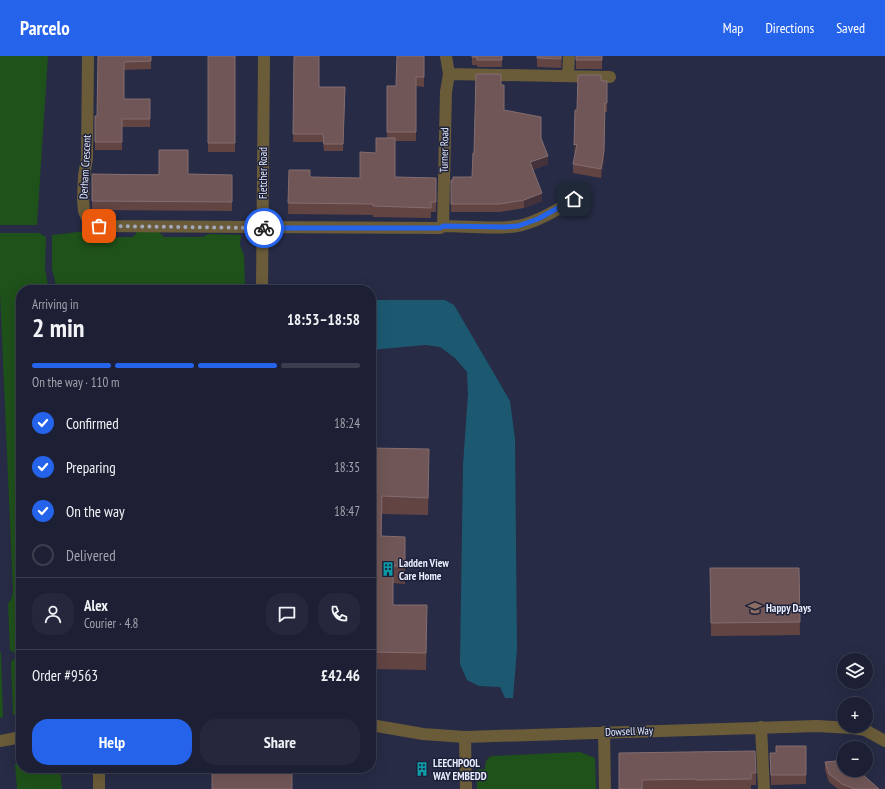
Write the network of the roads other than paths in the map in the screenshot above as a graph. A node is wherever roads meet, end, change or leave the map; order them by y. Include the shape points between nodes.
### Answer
1 (88, 56) edge
2 (264, 56) edge
3 (446, 56) edge
4 (569, 56) edge
5 (449, 74) junction
6 (568, 76) junction
7 (610, 77) dead end
8 (584, 194) dead end
9 (443, 226) junction
10 (263, 228) junction
11 (262, 285) edge
12 (376, 726) edge
13 (761, 727) junction
14 (604, 732) junction
15 (464, 737) junction
16 (16, 738) edge
17 (0, 741) edge
18 (885, 741) edge
19 (99, 773) edge
20 (99, 789) edge
21 (466, 789) edge
22 (605, 789) edge
23 (764, 789) edge

1 - 10 street, Derham Crescent via 87,158 82,199 88,220 99,226
2 - 10 street, Fletcher Road
3 - 5 street, Turner Road
4 - 6 street
5 - 6 street
5 - 9 street, Turner Road via 446,92
6 - 7 street
8 - 9 street via 538,219 518,226
9 - 10 street
10 - 11 street, Fletcher Road
12 - 15 street, Dowsell Way via 424,734
13 - 14 street, Dowsell Way
13 - 18 street, Dowsell Way via 852,728 865,730
13 - 23 street
14 - 15 street, Dowsell Way
14 - 22 street
15 - 21 street
16 - 17 street
19 - 20 street

